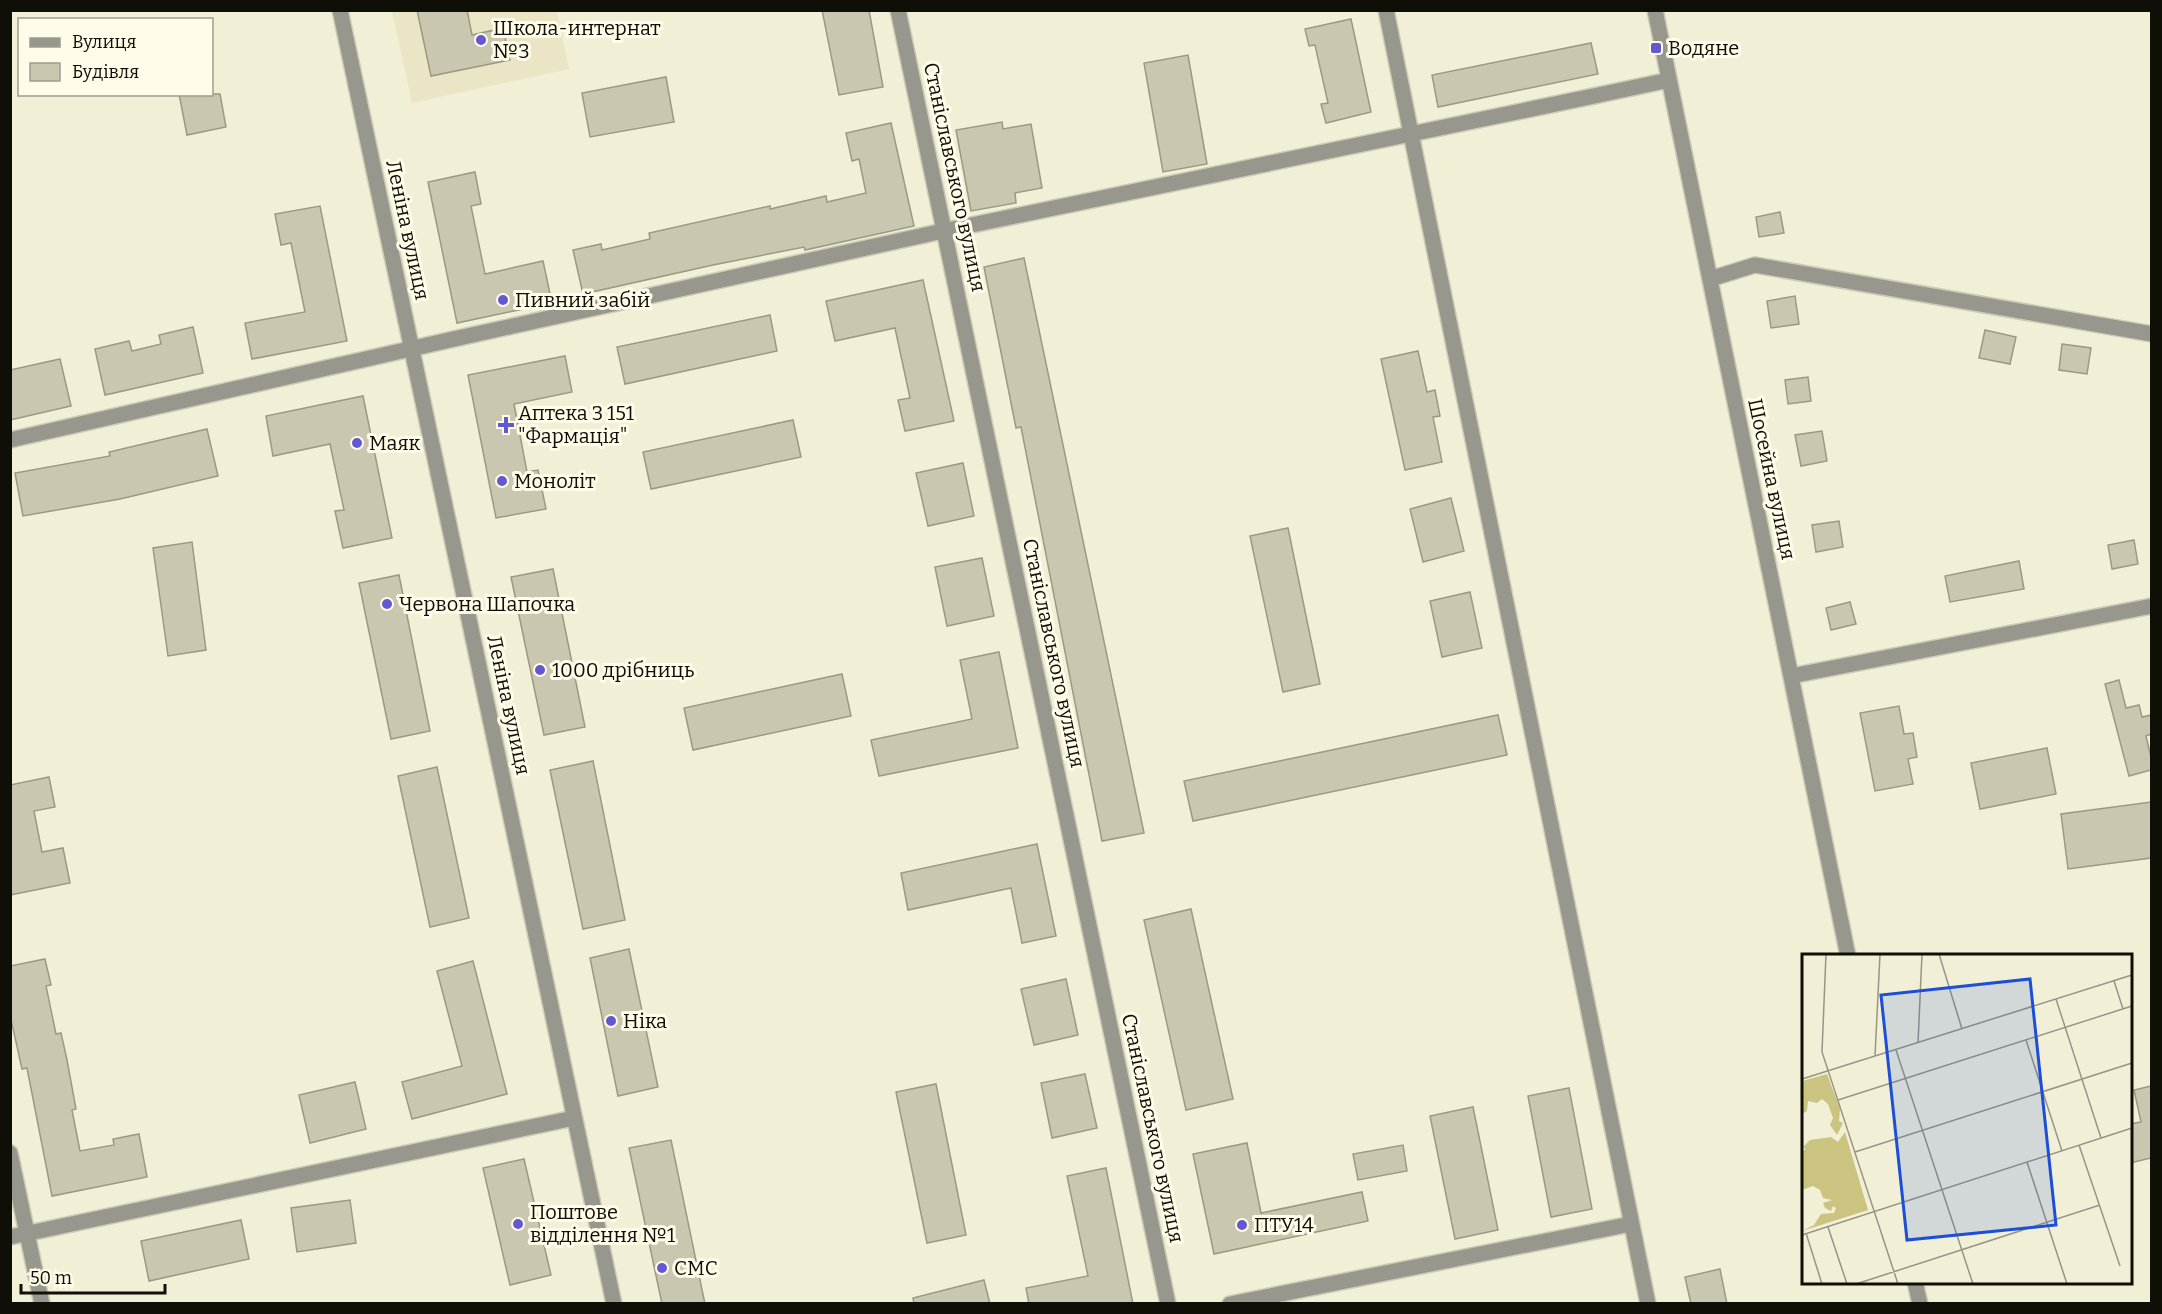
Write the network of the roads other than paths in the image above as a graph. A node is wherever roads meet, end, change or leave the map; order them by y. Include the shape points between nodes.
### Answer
1 (340, 10) edge
2 (898, 10) edge
3 (1386, 10) edge
4 (1655, 10) edge
5 (1669, 81) junction
6 (1411, 136) junction
7 (945, 231) junction
8 (1710, 279) junction
9 (2151, 333) edge
10 (412, 348) junction
11 (10, 440) edge
12 (2151, 606) edge
13 (1791, 676) junction
14 (1848, 954) edge
15 (574, 1118) junction
16 (10, 1153) edge
17 (1630, 1224) junction
18 (27, 1234) junction
19 (10, 1238) edge
20 (1916, 1284) edge
21 (42, 1304) edge
22 (614, 1304) edge
23 (1167, 1304) edge
24 (1230, 1304) edge
25 (1648, 1304) edge
26 (1920, 1304) edge

1 - 10 street, Леніна вулиця
2 - 7 street, Станіславського вулиця
3 - 6 street
4 - 5 street, Шосейна вулиця
5 - 6 street
5 - 8 street, Шосейна вулиця
6 - 7 street
6 - 17 street
7 - 10 street
7 - 23 street, Станіславського вулиця
8 - 9 street via 1755,265
8 - 13 street, Шосейна вулиця
10 - 11 street
10 - 15 street, Леніна вулиця
12 - 13 street
13 - 14 street, Шосейна вулиця
15 - 18 street
15 - 22 street, Леніна вулиця
16 - 18 street
17 - 24 street
17 - 25 street
18 - 19 street
18 - 21 street
20 - 26 street

